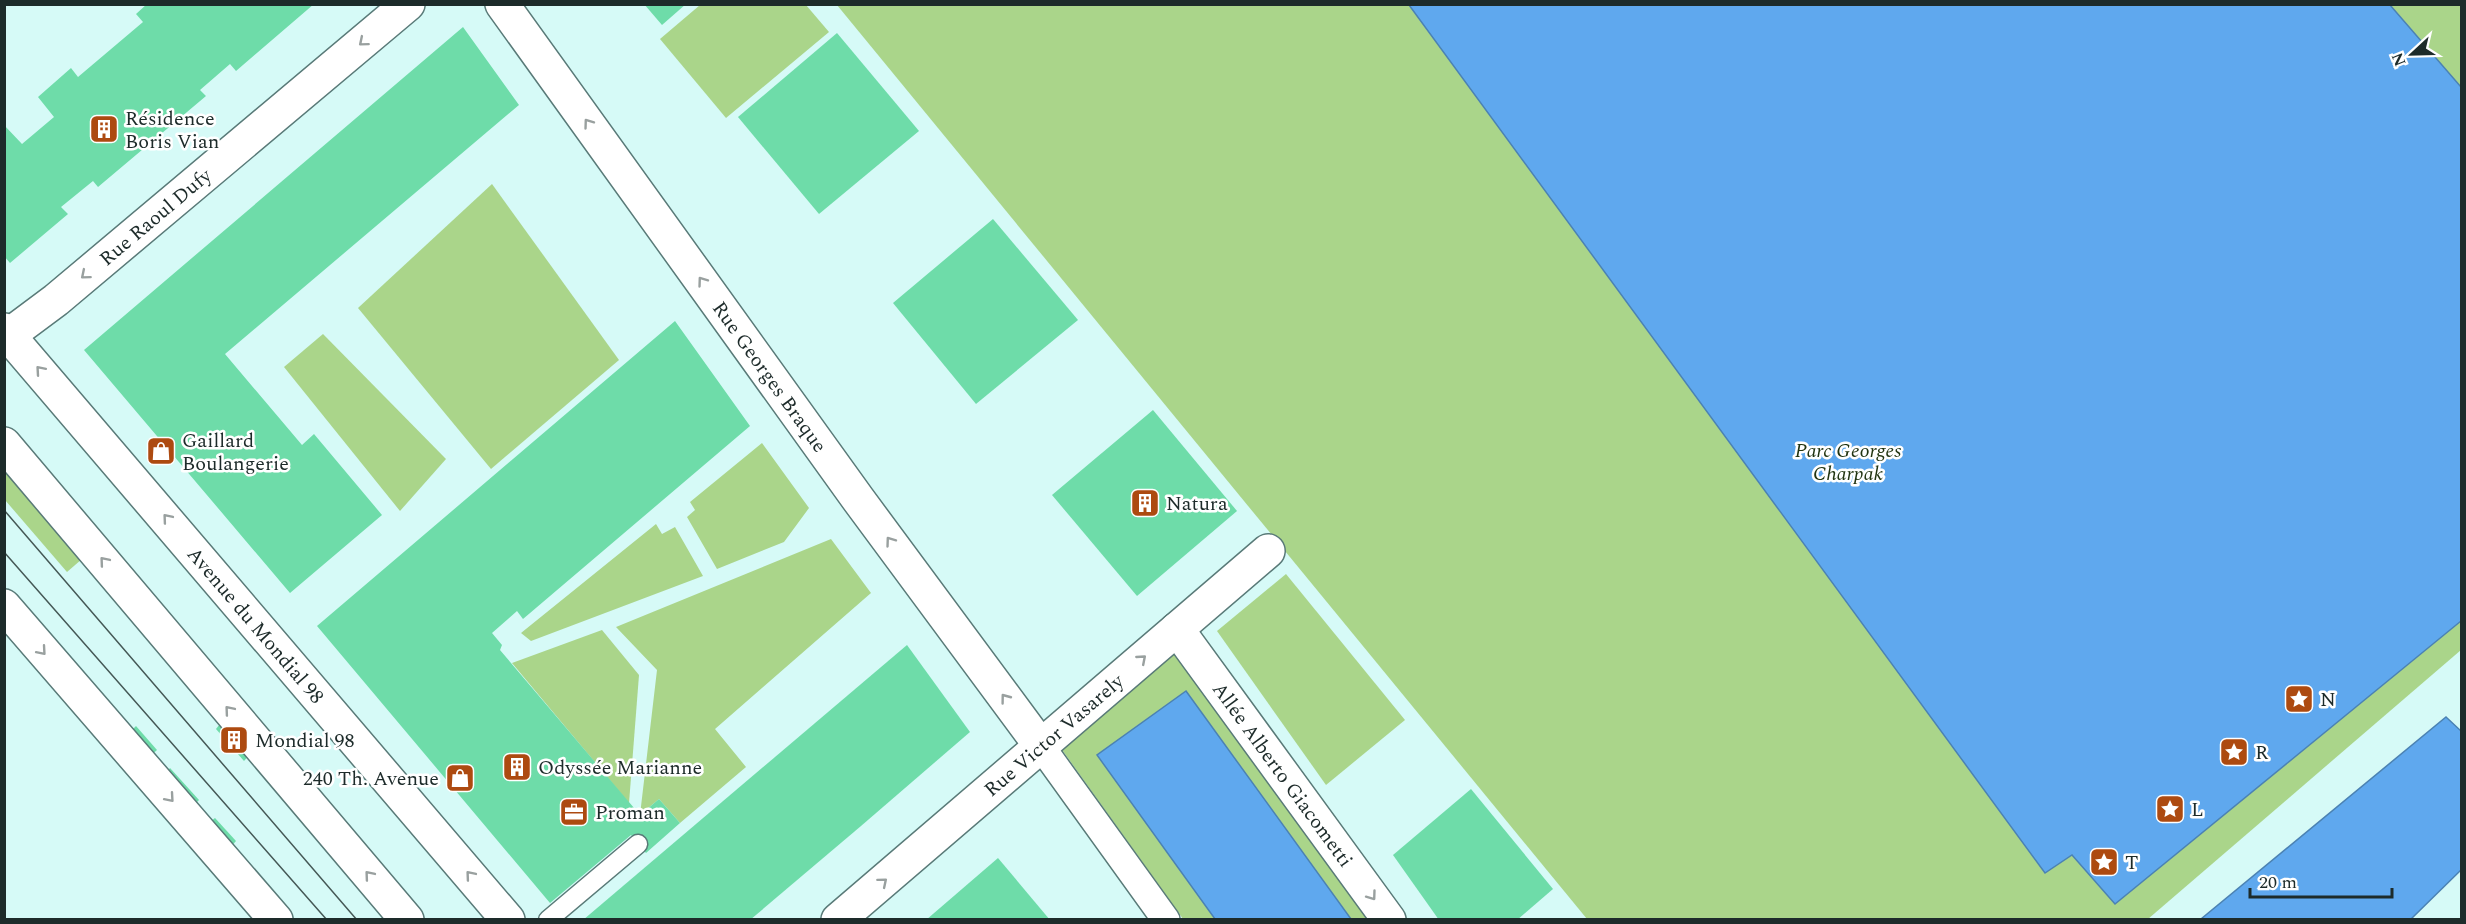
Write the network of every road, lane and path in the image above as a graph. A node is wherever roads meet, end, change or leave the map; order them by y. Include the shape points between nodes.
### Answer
1 (408, 4) edge
2 (502, 4) edge
3 (7, 332) edge
4 (4, 444) edge
5 (1268, 551) dead end
6 (4, 606) edge
7 (1177, 629) junction
8 (1040, 745) junction
9 (638, 844) dead end
10 (276, 920) edge
11 (407, 920) edge
12 (508, 920) edge
13 (548, 920) edge
14 (838, 920) edge
15 (1166, 920) edge
16 (1389, 920) edge

1 -> 3 street, Rue Raoul Dufy via 56,300
8 -> 2 street, Rue Georges Braque
12 -> 3 street, Avenue du Mondial 98
11 -> 4 street
5 - 7 street, Rue Victor Vasarely
6 -> 10 street
8 -> 7 street, Rue Victor Vasarely
7 -> 16 street, Allée Alberto Giacometti
14 -> 8 street, Rue Victor Vasarely
8 - 15 street
9 - 13 lane

